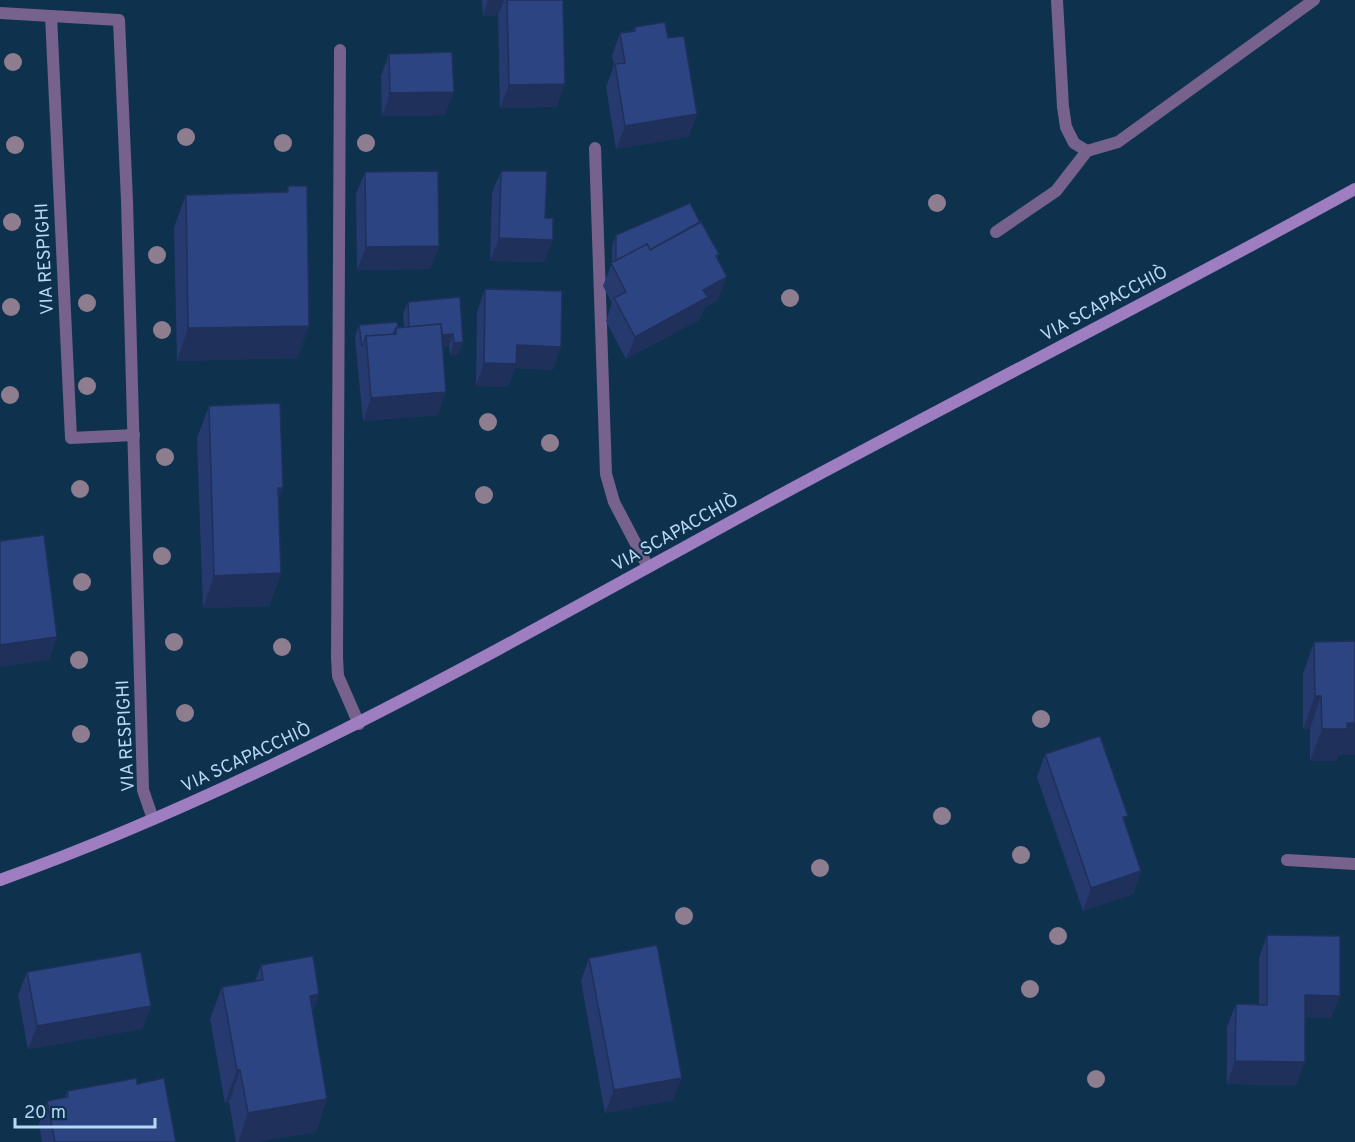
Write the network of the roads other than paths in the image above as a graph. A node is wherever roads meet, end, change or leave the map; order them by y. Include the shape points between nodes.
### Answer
1 (1057, 0) edge
2 (1314, 0) edge
3 (0, 13) edge
4 (51, 16) junction
5 (340, 50) dead end
6 (595, 148) dead end
7 (1087, 151) junction
8 (1355, 189) edge
9 (996, 232) dead end
10 (134, 435) junction
11 (648, 567) junction
12 (359, 724) junction
13 (153, 819) junction
14 (1287, 860) dead end
15 (1355, 864) edge
16 (0, 880) edge

1 - 7 street via 1066,127 1074,143
2 - 7 street via 1118,142
3 - 4 street, VIA RESPIGHI
4 - 10 street, VIA RESPIGHI via 119,20
4 - 10 street, VIA RESPIGHI via 71,438
5 - 12 street via 337,657 338,676
6 - 11 street via 606,474 614,502
7 - 9 street via 1056,191
8 - 11 street, VIA SCAPACCHIÒ
10 - 13 street, VIA RESPIGHI via 143,790
11 - 12 street, VIA SCAPACCHIÒ
12 - 13 street, VIA SCAPACCHIÒ
13 - 16 street, VIA SCAPACCHIÒ
14 - 15 street

